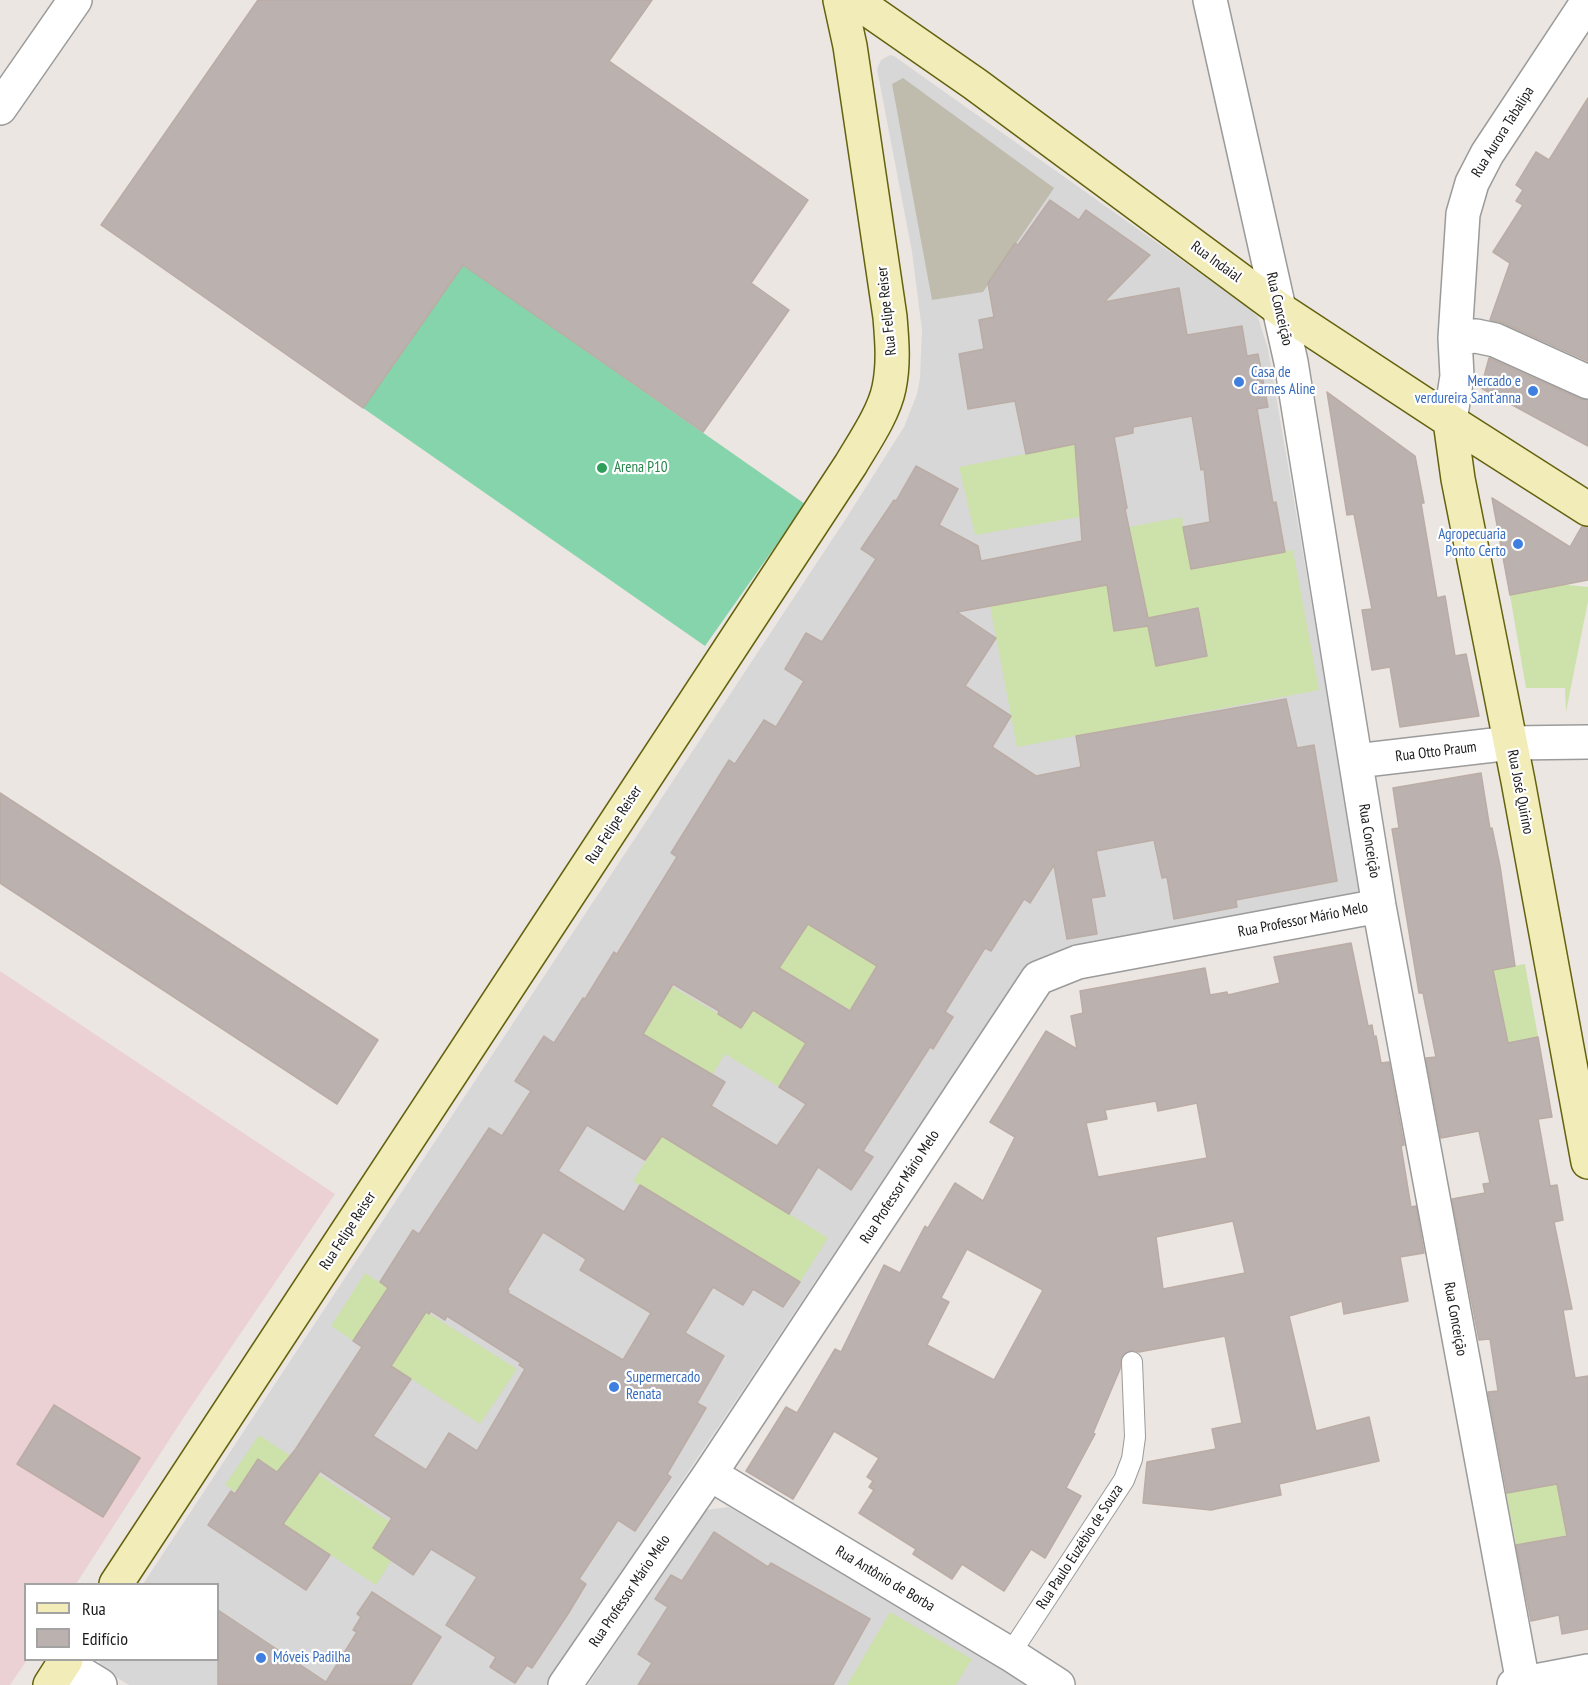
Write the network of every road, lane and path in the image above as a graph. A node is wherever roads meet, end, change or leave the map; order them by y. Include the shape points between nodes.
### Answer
1 (75, 0) edge
2 (840, 0) edge
3 (854, 0) edge
4 (1210, 0) edge
5 (1588, 1) edge
6 (0, 108) edge
7 (1278, 308) junction
8 (1455, 338) junction
9 (1588, 382) edge
10 (1450, 421) junction
11 (1588, 509) edge
12 (1588, 742) edge
13 (1511, 743) junction
14 (1356, 761) junction
15 (1380, 906) junction
16 (1588, 1160) edge
17 (1132, 1362) dead end
18 (710, 1474) junction
19 (117, 1583) edge
20 (1010, 1654) junction
21 (60, 1669) edge
22 (1588, 1671) edge
23 (1518, 1684) edge
24 (100, 1685) edge
25 (565, 1685) edge
26 (1058, 1685) edge

1 - 6 street
2 - 19 street, Rua Felipe Reiser via 890,317 893,359 889,390 874,425
3 - 7 street, Rua Indaial via 975,84
4 - 7 street, Rua Conceição
5 - 8 street, Rua Aurora Tabalipa via 1472,183 1463,214
7 - 10 street, Rua Indaial
7 - 14 street, Rua Conceição via 1291,362
8 - 9 street via 1476,336 1495,340
8 - 10 street, Rua Aurora Tabalipa via 1457,375
10 - 11 street, Rua Indaial
10 - 13 street, Rua José Quirino
12 - 13 street, Rua Otto Praum
13 - 14 street, Rua Otto Praum
13 - 16 street, Rua José Quirino
14 - 15 street, Rua Conceição
15 - 18 street, Rua Professor Mário Melo via 1077,962 1038,978
15 - 23 street, Rua Conceição
17 - 20 lane, Rua Paulo Euzébio de Souza via 1135,1437 1124,1480
18 - 20 street, Rua Antônio de Borba
18 - 25 street, Rua Professor Mário Melo
20 - 26 street, Rua Antônio de Borba
21 - 24 street
22 - 23 street

